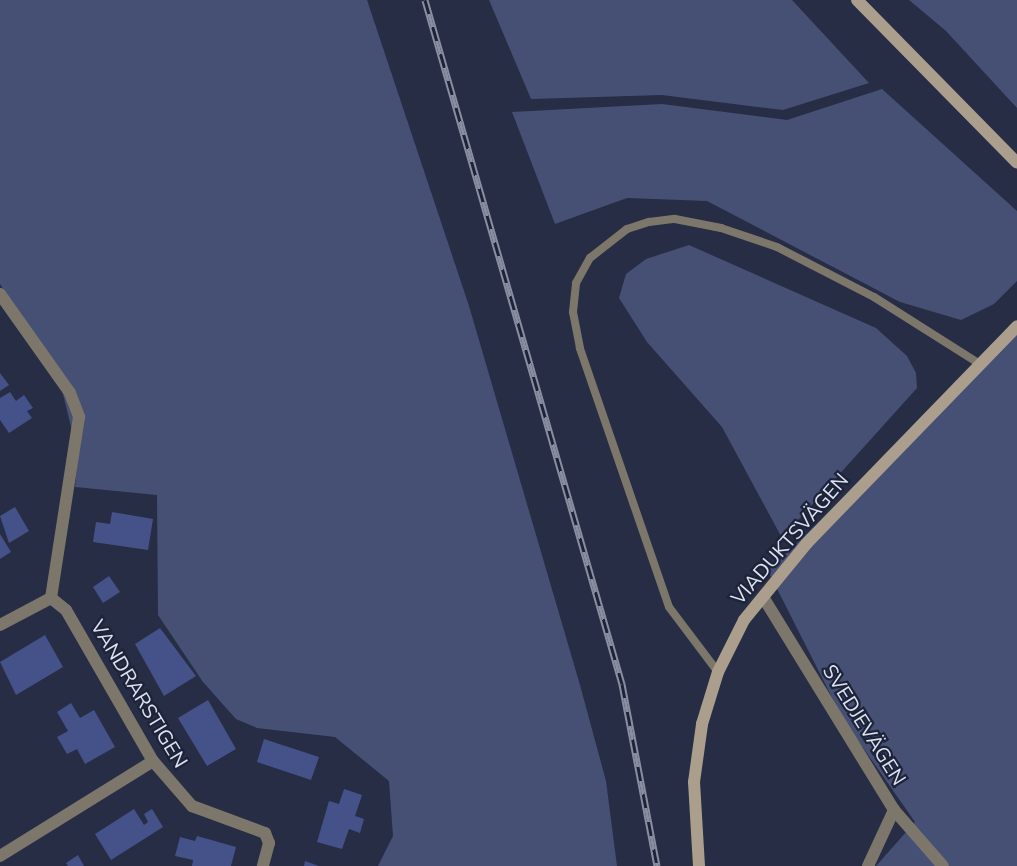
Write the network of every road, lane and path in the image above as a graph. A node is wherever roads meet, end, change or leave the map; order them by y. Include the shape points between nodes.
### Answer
1 (857, 0) edge
2 (1017, 164) edge
3 (0, 294) edge
4 (1017, 326) edge
5 (980, 364) junction
6 (763, 597) junction
7 (51, 598) junction
8 (0, 625) edge
9 (718, 672) junction
10 (153, 761) junction
11 (894, 810) junction
12 (0, 856) edge
13 (263, 866) edge
14 (699, 866) edge
15 (868, 866) edge
16 (943, 866) edge

1 - 2 street
3 - 7 street via 70,393 80,417
4 - 5 street, VIADUKTSVÄGEN
5 - 6 street, VIADUKTSVÄGEN via 807,543
5 - 9 lane via 874,297 777,247 722,228 675,219 649,222 627,228 590,258 576,283 573,312 580,348 669,607
6 - 9 street, VIADUKTSVÄGEN via 744,620
6 - 11 street, SVEDJEVÄGEN
7 - 8 street
7 - 10 street, VANDRARSTIGEN via 70,617
9 - 14 street, VIADUKTSVÄGEN via 702,724 694,782
10 - 12 street
10 - 13 street, VANDRARSTIGEN via 192,806 265,833 269,843
11 - 15 street
11 - 16 street, SVEDJEVÄGEN

